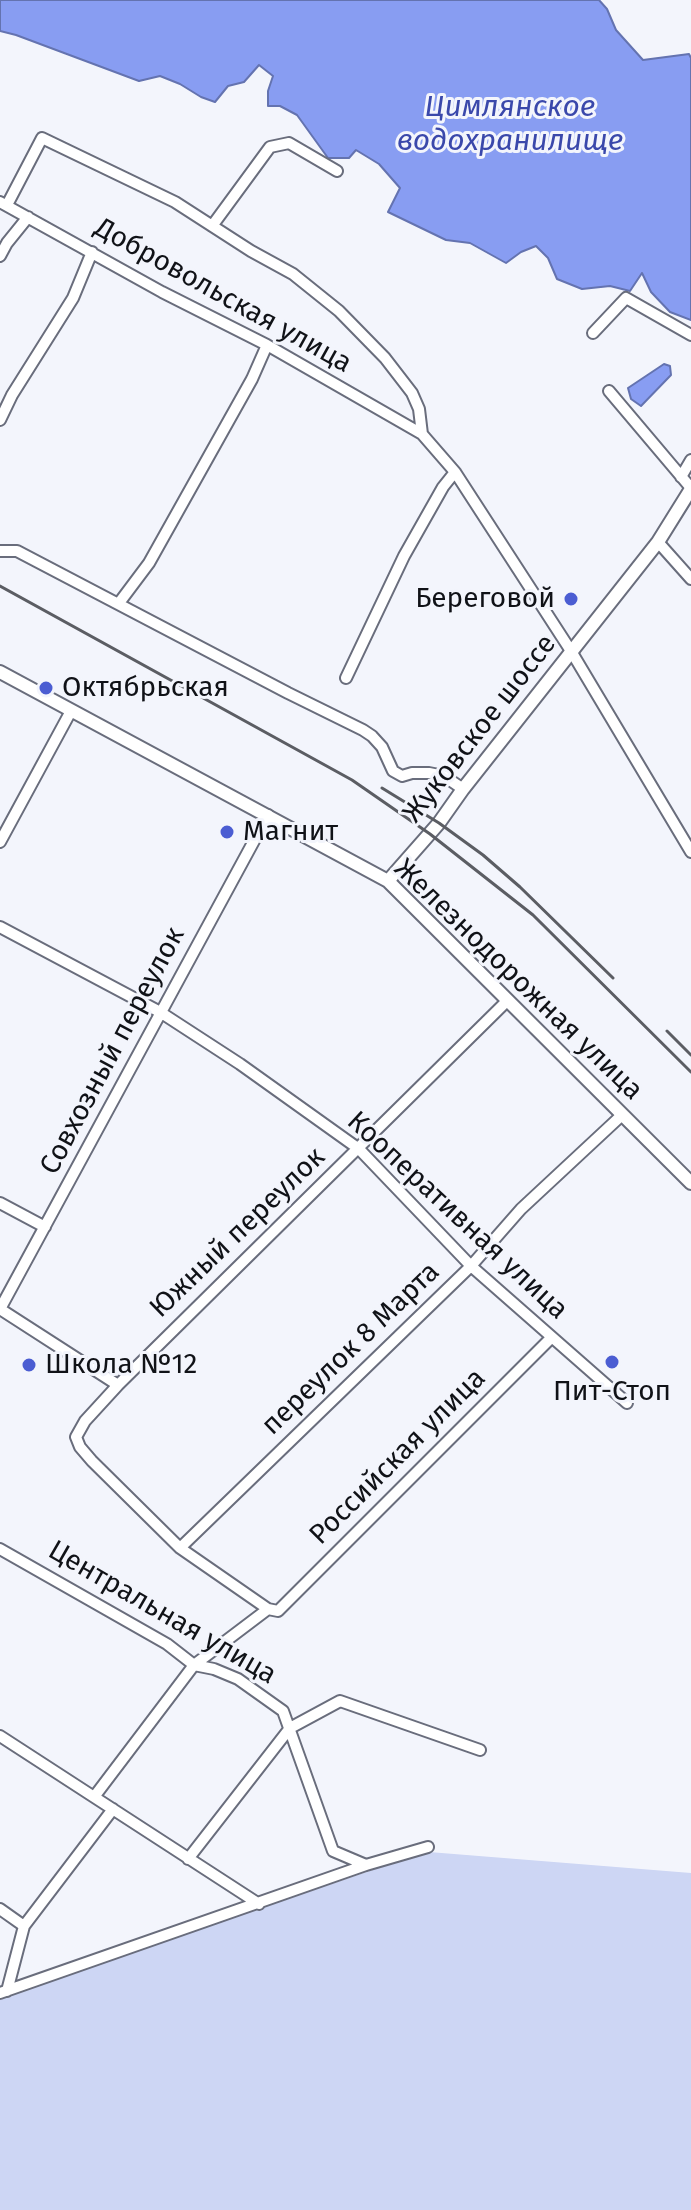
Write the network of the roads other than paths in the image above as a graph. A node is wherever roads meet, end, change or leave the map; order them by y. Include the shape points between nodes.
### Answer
1 (337, 171) dead end
2 (4, 203) edge
3 (28, 217) junction
4 (212, 226) junction
5 (92, 252) junction
6 (0, 256) edge
7 (593, 333) dead end
8 (691, 335) edge
9 (267, 345) junction
10 (609, 391) dead end
11 (0, 420) edge
12 (422, 434) junction
13 (691, 460) edge
14 (455, 472) junction
15 (681, 477) junction
16 (691, 488) edge
17 (658, 542) junction
18 (0, 551) edge
19 (691, 579) edge
20 (119, 603) junction
21 (571, 651) junction
22 (0, 672) edge
23 (346, 678) dead end
24 (71, 711) junction
25 (463, 789) junction
26 (268, 815) junction
27 (0, 842) edge
28 (691, 852) edge
29 (388, 881) junction
30 (0, 927) edge
31 (508, 1000) junction
32 (160, 1012) junction
33 (622, 1115) junction
34 (359, 1149) junction
35 (691, 1183) edge
36 (0, 1203) edge
37 (45, 1227) junction
38 (471, 1266) junction
39 (0, 1309) edge
40 (551, 1338) junction
41 (118, 1385) junction
42 (627, 1403) dead end
43 (180, 1548) junction
44 (0, 1549) edge
45 (273, 1610) junction
46 (194, 1665) junction
47 (290, 1728) junction
48 (0, 1736) edge
49 (480, 1750) dead end
50 (94, 1797) junction
51 (113, 1809) junction
52 (428, 1847) dead end
53 (188, 1859) junction
54 (366, 1865) junction
55 (259, 1904) junction
56 (0, 1909) edge
57 (24, 1926) junction
58 (3, 1992) edge

1 - 4 street via 289,143 270,147
2 - 3 street, Добровольская улица
2 - 4 street via 42,138 175,202
3 - 5 street, Добровольская улица
3 - 6 street
4 - 12 street via 293,274 339,311 412,393
5 - 9 street, Добровольская улица
5 - 11 street via 73,298
7 - 8 street via 626,298
9 - 12 street, Добровольская улица
9 - 20 street via 149,563
10 - 15 street
12 - 14 street
13 - 15 street
14 - 21 street
14 - 23 street via 404,556
15 - 16 street
16 - 17 main road, Жуковское шоссе
17 - 19 street
17 - 21 main road, Жуковское шоссе
18 - 20 street via 17,551
20 - 25 street via 363,730 402,776 444,776
21 - 25 main road, Жуковское шоссе
21 - 28 street
22 - 24 main road, Железнодорожная улица
24 - 26 main road, Железнодорожная улица
24 - 27 street
25 - 29 main road, Жуковское шоссе
26 - 29 main road, Железнодорожная улица
26 - 32 street, Совхозный переулок
29 - 31 main road, Железнодорожная улица
30 - 32 street, Кооперативная улица
31 - 33 main road, Железнодорожная улица
31 - 34 street, Южный переулок
32 - 34 street, Кооперативная улица
32 - 37 street, Совхозный переулок
33 - 35 main road, Железнодорожная улица
33 - 38 street, переулок 8 Марта via 521,1209
34 - 38 street, Кооперативная улица
34 - 41 street, Южный переулок
36 - 37 street
37 - 39 street, Совхозный переулок
38 - 40 street, Кооперативная улица
38 - 43 street, переулок 8 Марта
39 - 41 street
40 - 42 street, Кооперативная улица
40 - 45 street, Российская улица
41 - 43 street, Южный переулок via 76,1437 92,1461
43 - 45 street
44 - 46 street, Центральная улица via 167,1644
45 - 46 street, Российская улица
46 - 47 street, Центральная улица via 238,1679 283,1711
46 - 50 street, Российская улица
47 - 49 street via 340,1701
47 - 53 street
47 - 54 street via 333,1851
48 - 50 street
50 - 51 street
51 - 53 street
51 - 57 street
52 - 54 street
53 - 55 street
54 - 55 street
55 - 58 street
56 - 57 street
57 - 58 street

